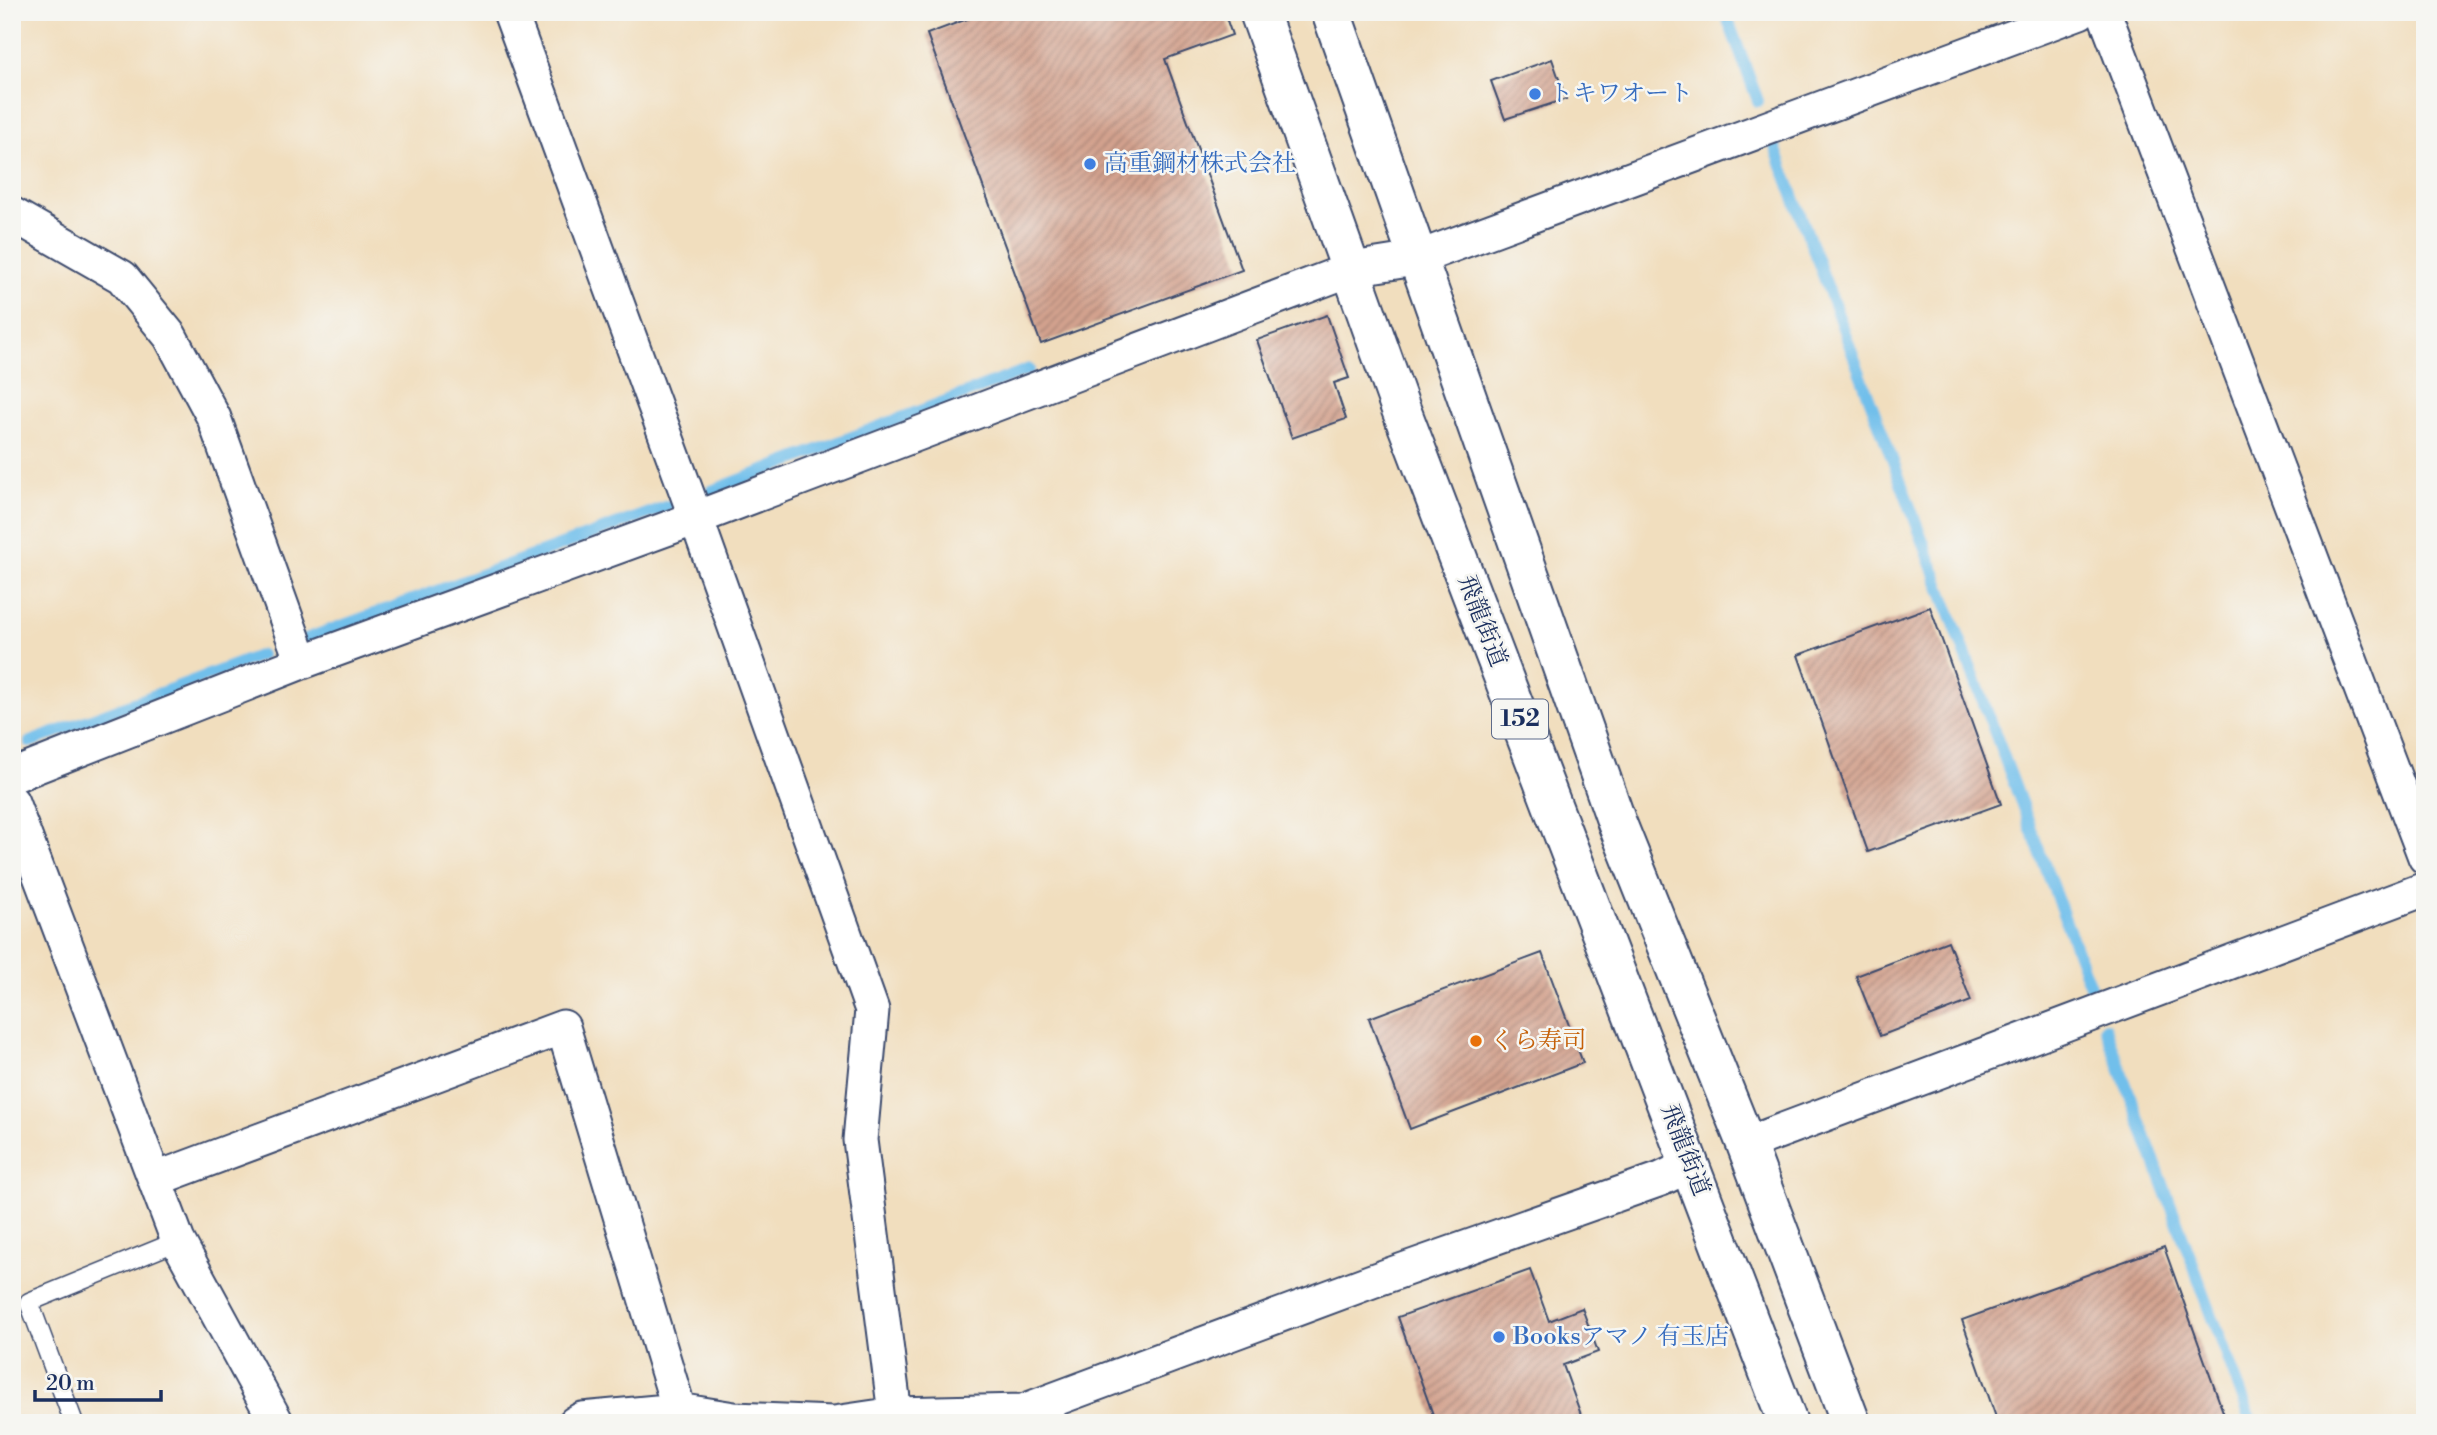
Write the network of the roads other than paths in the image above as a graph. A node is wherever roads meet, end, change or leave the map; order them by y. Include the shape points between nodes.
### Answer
1 (510, 12) edge
2 (1259, 12) edge
3 (1331, 12) edge
4 (2080, 12) edge
5 (2104, 12) edge
6 (12, 214) edge
7 (1415, 259) junction
8 (1353, 269) junction
9 (696, 518) junction
10 (303, 662) junction
11 (12, 776) edge
12 (12, 802) edge
13 (2425, 857) edge
14 (2425, 889) edge
15 (1746, 1144) junction
16 (1690, 1165) junction
17 (156, 1179) junction
18 (178, 1241) junction
19 (895, 1414) junction
20 (680, 1416) edge
21 (1025, 1417) edge
22 (74, 1423) edge
23 (277, 1423) edge
24 (575, 1423) edge
25 (833, 1423) edge
26 (1788, 1423) edge
27 (1851, 1423) edge

1 - 9 street
2 - 8 highway, 飛龍街道 / 152
3 - 7 highway, 152
4 - 7 street
5 - 13 street
6 - 10 street via 122,277 170,336 214,418
7 - 8 street
7 - 15 highway, 152 via 1617,823
8 - 9 street
8 - 16 highway, 飛龍街道 / 152 via 1399,404
9 - 10 street
9 - 19 street via 872,1010 860,1140
10 - 11 street
12 - 17 street
14 - 15 street
15 - 27 highway, 152
16 - 21 street via 1372,1281
16 - 26 highway, 飛龍街道 / 152
17 - 18 street
17 - 20 street via 563,1027
18 - 22 lane via 29,1303
18 - 23 street
19 - 21 street
19 - 25 street
20 - 24 street via 582,1419
20 - 25 street

